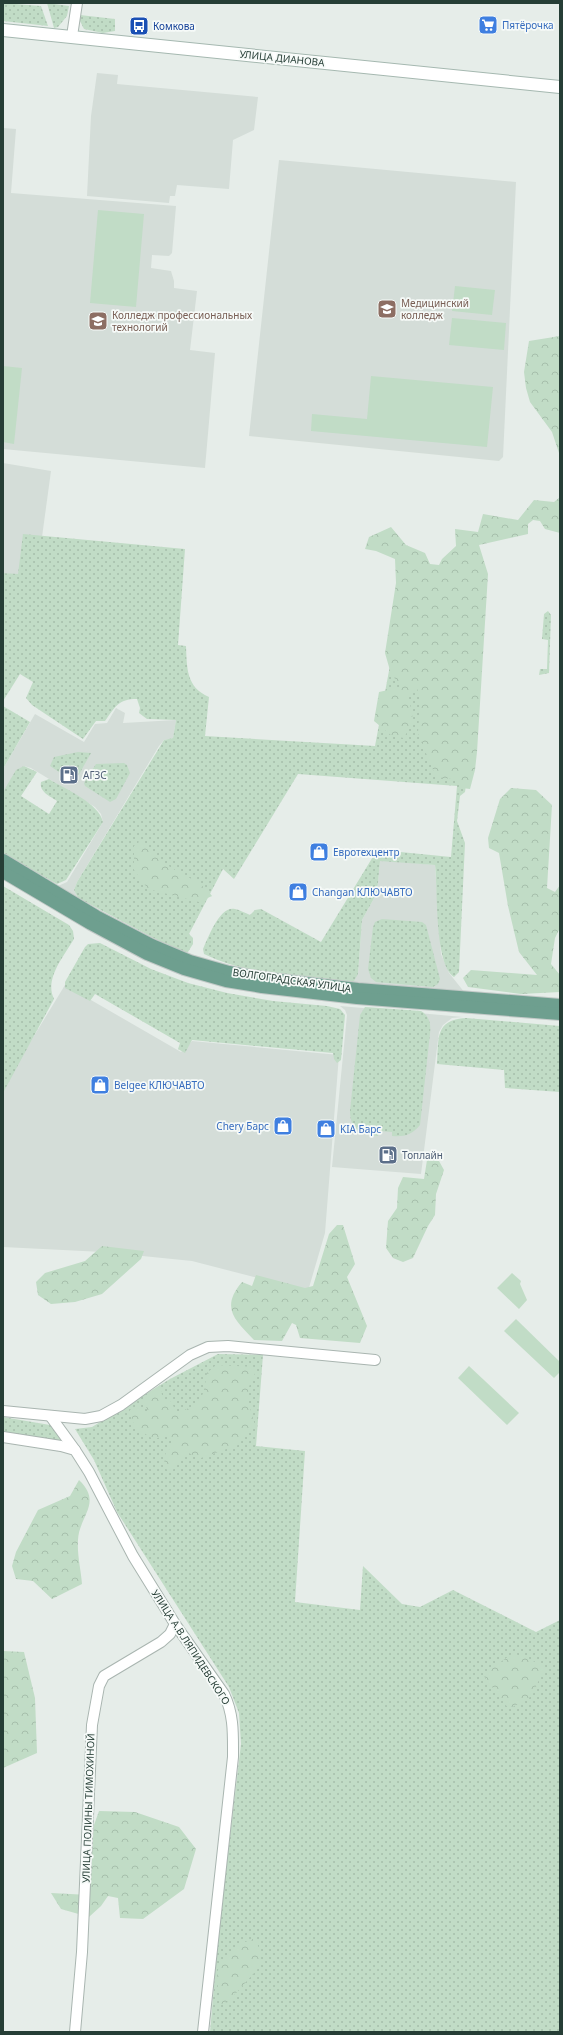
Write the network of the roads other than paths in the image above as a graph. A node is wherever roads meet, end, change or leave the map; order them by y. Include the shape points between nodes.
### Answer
1 (77, 3) edge
2 (3, 30) edge
3 (72, 36) junction
4 (560, 87) edge
5 (3, 860) edge
6 (3, 872) edge
7 (560, 1005) edge
8 (560, 1014) edge
9 (375, 1360) dead end
10 (3, 1411) edge
11 (51, 1417) junction
12 (3, 1437) edge
13 (75, 1450) junction
14 (175, 1624) junction
15 (74, 2032) edge
16 (203, 2032) edge

1 - 3 street
2 - 3 main road, УЛИЦА ДИАНОВА
3 - 4 main road, УЛИЦА ДИАНОВА
5 - 7 main road, ВОЛГОГРАДСКАЯ УЛИЦА via 96,916 152,945 229,972 358,989
6 - 8 main road, ВОЛГОГРАДСКАЯ УЛИЦА via 147,954 184,969 226,981 357,998
9 - 11 street via 228,1346 208,1347 190,1355 121,1405 101,1416 85,1420
10 - 11 street
11 - 13 street, УЛИЦА А.В.ЛЯПИДЕВСКОГО
12 - 13 street
13 - 14 street, УЛИЦА А.В.ЛЯПИДЕВСКОГО via 90,1472 132,1556
14 - 15 street, УЛИЦА ПОЛИНЫ ТИМОХИНОЙ via 170,1634 161,1642 104,1676 99,1686 92,1725 82,1952
14 - 16 street, УЛИЦА А.В.ЛЯПИДЕВСКОГО via 224,1694 230,1706 234,1731

